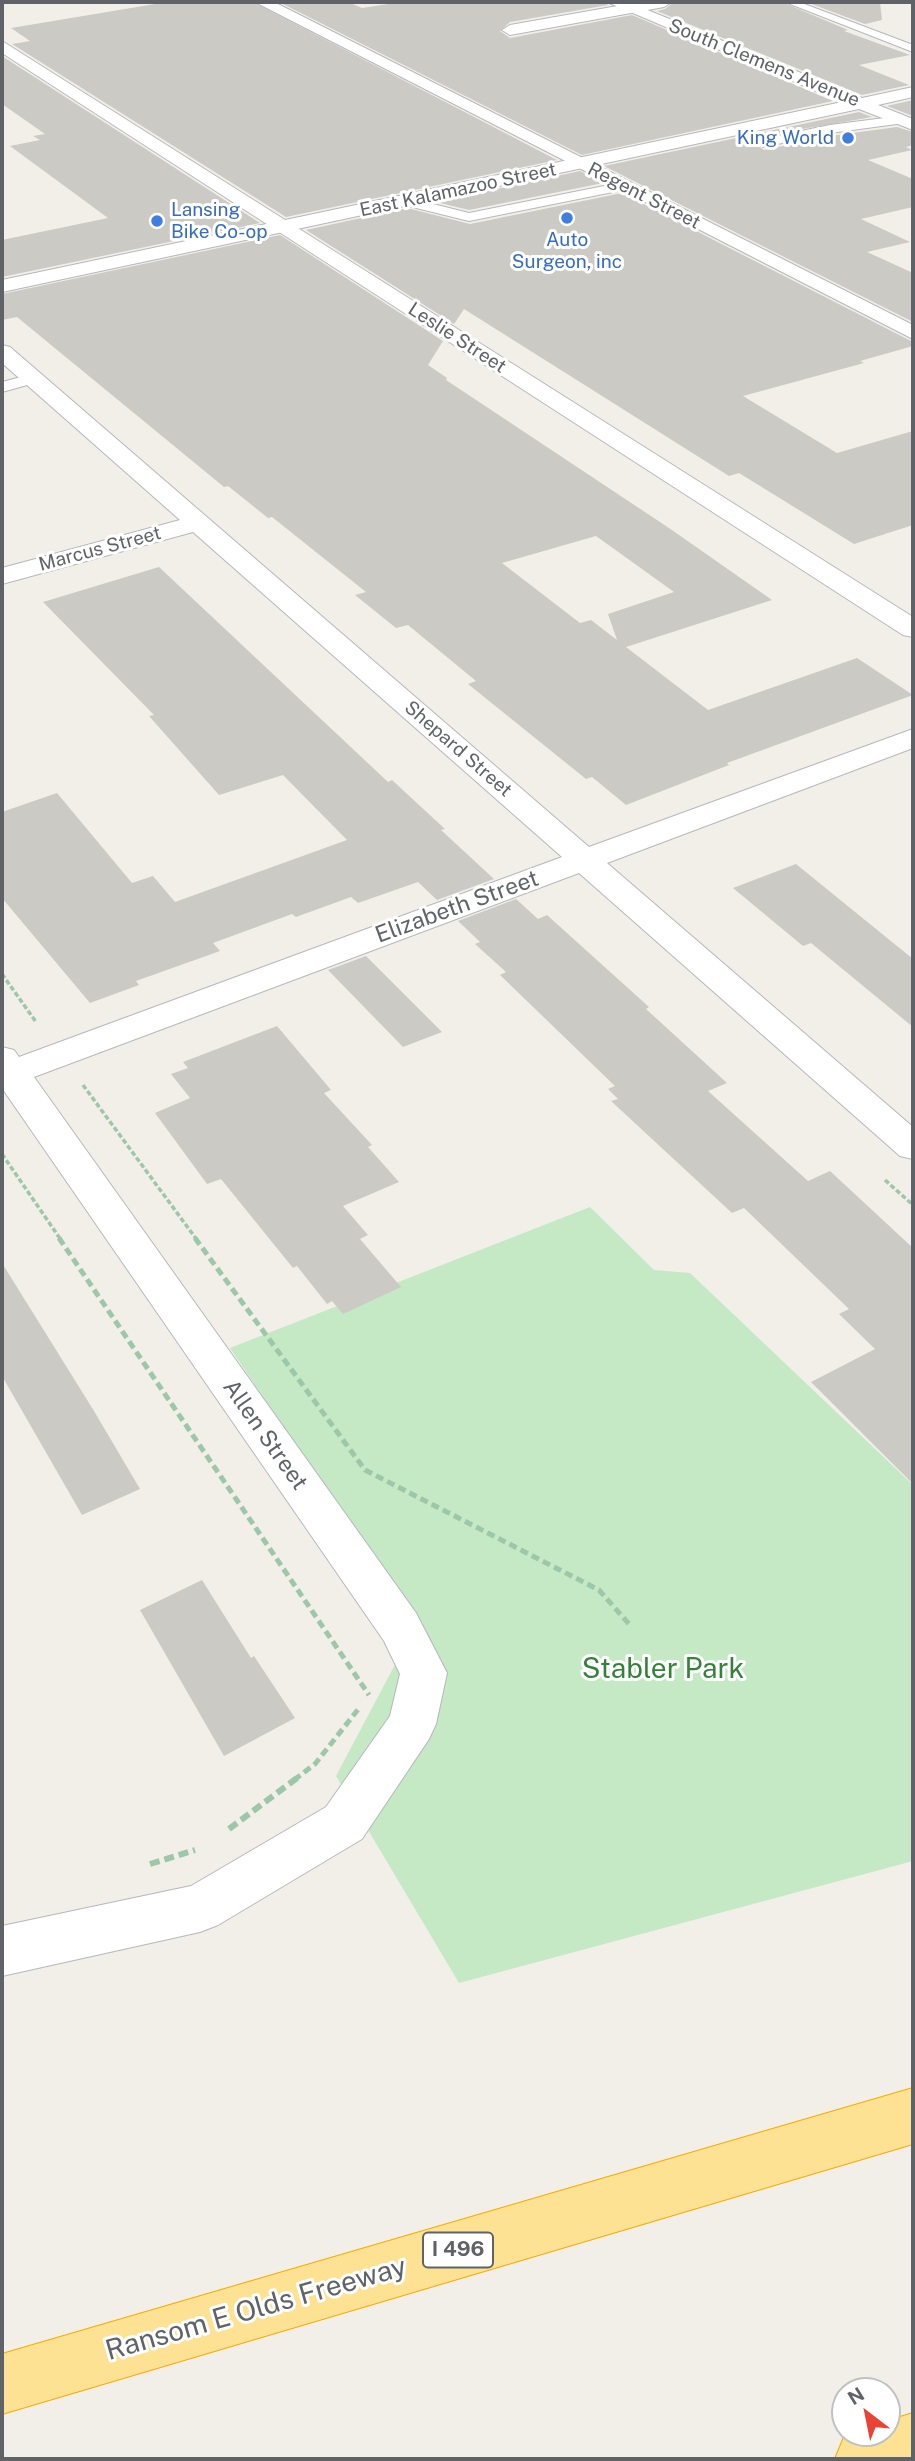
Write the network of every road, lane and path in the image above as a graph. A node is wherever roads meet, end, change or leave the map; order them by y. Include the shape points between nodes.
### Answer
1 (263, 2) edge
2 (664, 2) edge
3 (790, 2) edge
4 (622, 5) edge
5 (510, 30) dead end
6 (2, 46) edge
7 (913, 49) edge
8 (913, 92) edge
9 (862, 103) junction
10 (792, 118) junction
11 (907, 123) edge
12 (736, 130) junction
13 (821, 131) junction
14 (763, 143) junction
15 (778, 150) dead end
16 (581, 163) junction
17 (624, 186) junction
18 (405, 201) junction
19 (284, 227) junction
20 (2, 286) edge
21 (913, 333) edge
22 (2, 352) edge
23 (33, 379) junction
24 (2, 387) edge
25 (199, 523) junction
26 (2, 576) edge
27 (913, 629) edge
28 (913, 738) edge
29 (584, 860) junction
30 (2, 974) edge
31 (60, 1054) junction
32 (5, 1068) edge
33 (913, 1147) edge
34 (2, 1154) edge
35 (629, 1624) dead end
36 (218, 1838) dead end
37 (207, 1846) dead end
38 (145, 1866) dead end
39 (2, 1951) edge
40 (913, 2116) edge
41 (2, 2384) edge
42 (913, 2444) edge
43 (866, 2459) edge

1 - 16 street, Regent Street
2 - 4 street
3 - 7 lane
4 - 5 street
4 - 9 street, South Clemens Avenue
6 - 19 street, Leslie Street
8 - 9 street, East Kalamazoo Street
9 - 10 street, East Kalamazoo Street
9 - 11 street, South Clemens Avenue
10 - 12 street, East Kalamazoo Street
10 - 13 lane
11 - 13 lane
12 - 14 lane
12 - 16 street, East Kalamazoo Street
13 - 14 lane
14 - 15 lane
16 - 17 street, Regent Street
16 - 18 street, East Kalamazoo Street
17 - 18 lane via 469,217
17 - 21 street, Regent Street
18 - 19 street, East Kalamazoo Street
19 - 20 street, East Kalamazoo Street
19 - 27 street, Leslie Street
22 - 23 street, Shepard Street
23 - 24 lane
23 - 25 street, Shepard Street
25 - 26 street, Marcus Street
25 - 29 street, Shepard Street
28 - 29 street, Elizabeth Street
29 - 31 street, Elizabeth Street
29 - 33 street, Shepard Street
30 - 31 path
31 - 32 street, Elizabeth Street
31 - 35 path via 365,1469 598,1590
32 - 39 street, Allen Street via 400,1627 424,1673 412,1724 344,1823 200,1908
34 - 36 path via 369,1695 315,1763
37 - 38 path
40 - 41 highway, Ransom E Olds Freeway / I 496
42 - 43 highway

